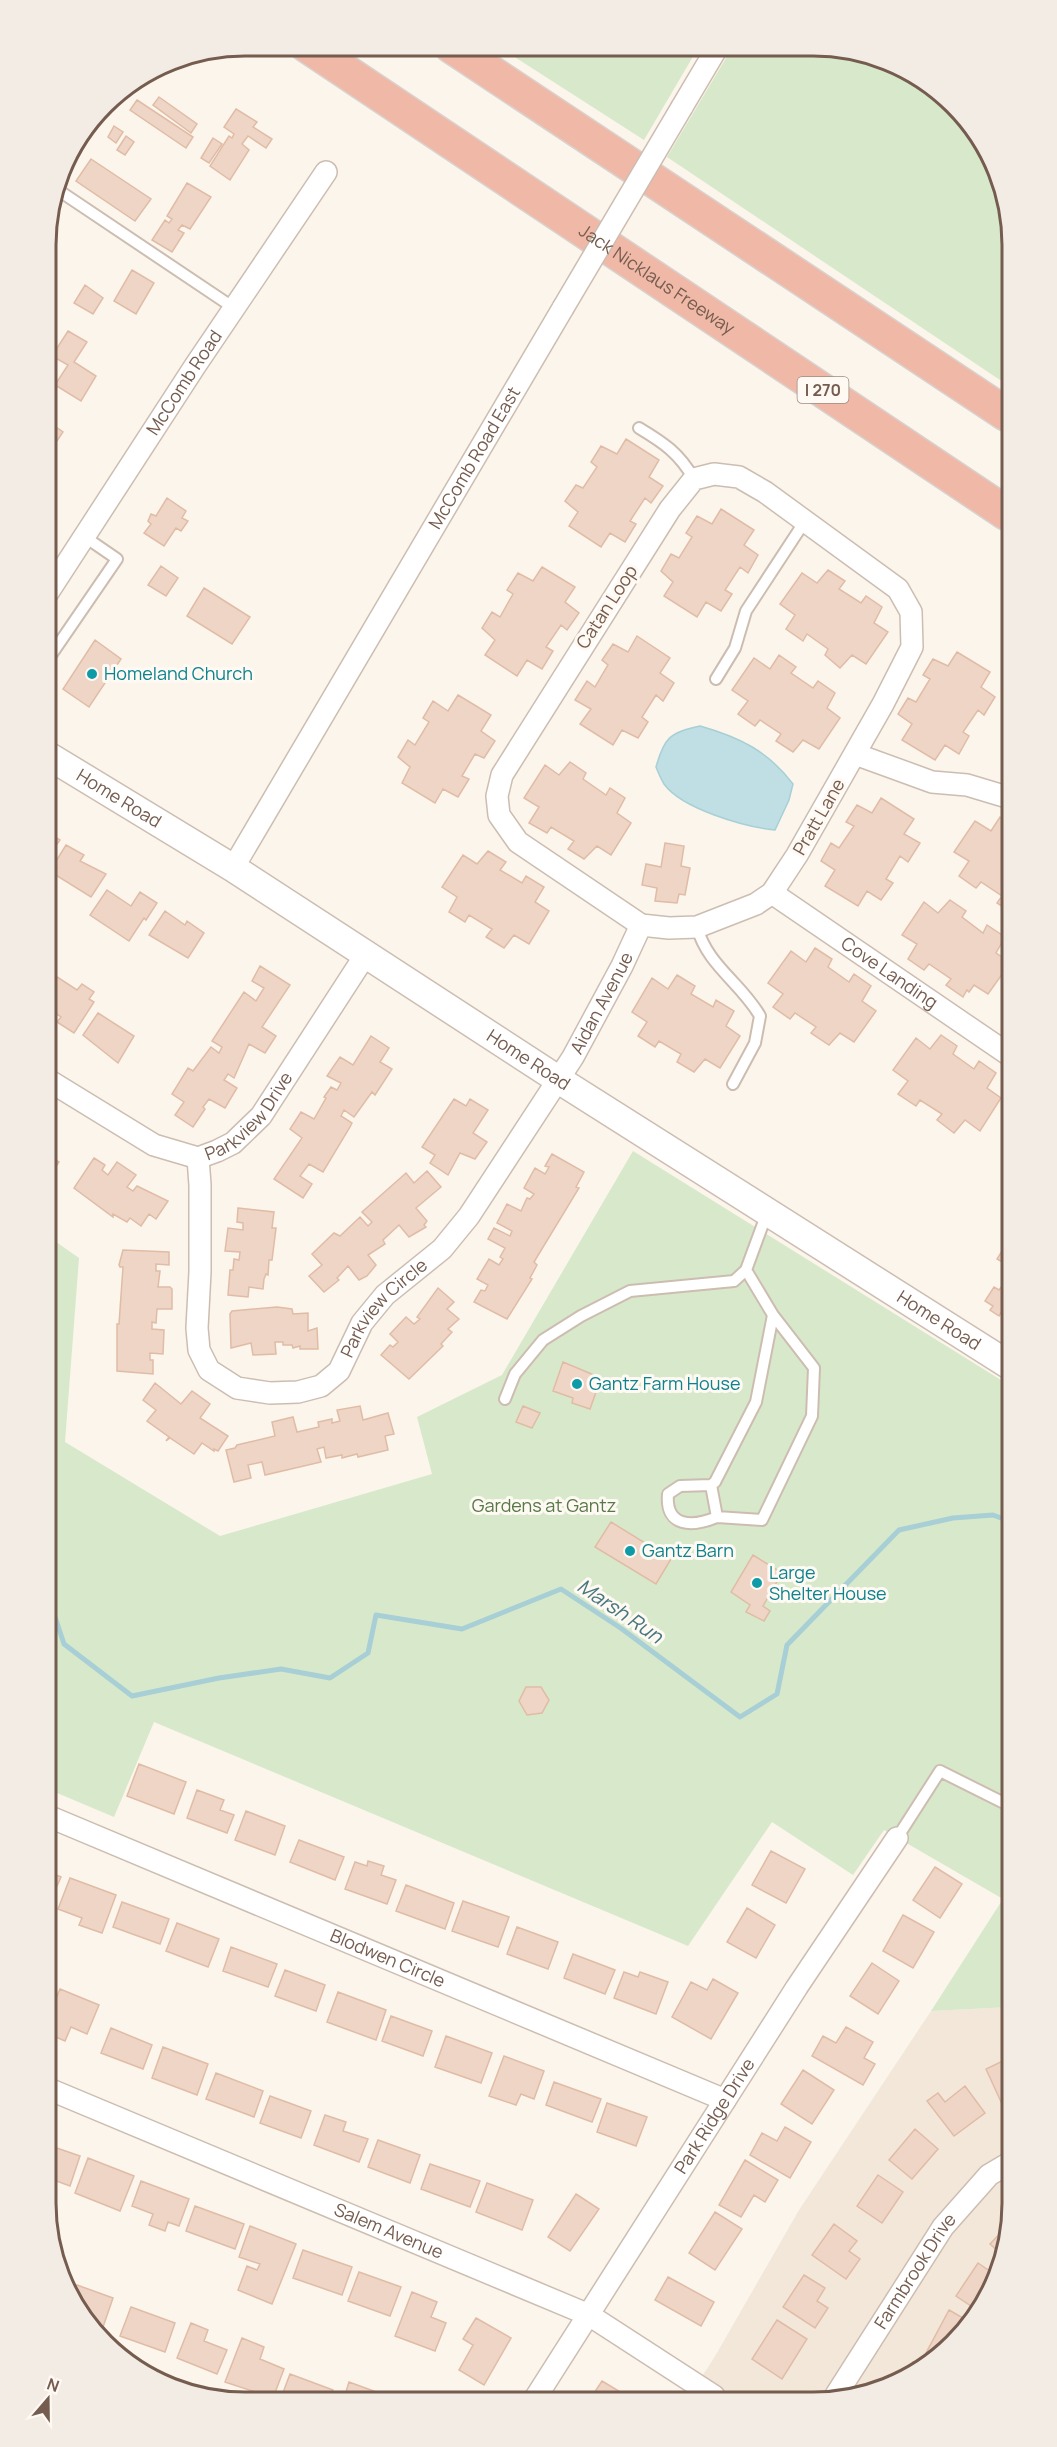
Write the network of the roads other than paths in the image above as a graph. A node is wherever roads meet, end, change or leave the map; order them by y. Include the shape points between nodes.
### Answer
1 (322, 56) edge
2 (466, 56) edge
3 (712, 56) edge
4 (326, 172) dead end
5 (63, 193) edge
6 (234, 308) junction
7 (1002, 411) edge
8 (639, 428) dead end
9 (694, 479) junction
10 (1002, 510) edge
11 (805, 521) junction
12 (85, 537) junction
13 (56, 580) edge
14 (56, 648) edge
15 (716, 679) dead end
16 (855, 754) junction
17 (56, 760) edge
18 (1002, 795) edge
19 (233, 868) junction
20 (772, 893) junction
21 (640, 926) junction
22 (697, 927) junction
23 (366, 954) junction
24 (1002, 1050) edge
25 (559, 1080) junction
26 (733, 1084) dead end
27 (56, 1085) edge
28 (198, 1158) junction
29 (767, 1213) junction
30 (746, 1270) junction
31 (773, 1315) junction
32 (1001, 1360) edge
33 (505, 1399) dead end
34 (711, 1485) junction
35 (717, 1517) junction
36 (1002, 1802) dead end
37 (56, 1820) edge
38 (897, 1838) joint
39 (56, 2092) edge
40 (725, 2100) junction
41 (1001, 2168) edge
42 (589, 2315) junction
43 (840, 2389) edge
44 (540, 2391) edge
45 (706, 2391) edge

1 - 10 highway, Jack Nicklaus Freeway / I 270
2 - 7 highway
3 - 19 street, McComb Road East, bridge
4 - 6 street, McComb Road
5 - 6 lane
6 - 12 street, McComb Road
8 - 9 lane via 667,445 684,461
9 - 11 street via 714,474 739,477
9 - 21 street, Catan Loop via 670,509 563,675 502,775 497,796 499,815 518,842
11 - 15 lane via 746,610 735,648
11 - 16 street, Pratt Lane via 898,589 911,612 912,647
12 - 13 street, McComb Road
12 - 14 lane via 117,559
16 - 18 street via 932,782 967,785
16 - 20 street, Pratt Lane
17 - 19 street, Home Road
19 - 23 street, Home Road
20 - 22 street, Pratt Lane via 747,908
20 - 24 street, Cove Landing
21 - 22 street, Pratt Lane
21 - 25 street, Aidan Avenue
22 - 26 lane via 713,960 760,1016 755,1043
23 - 25 street, Home Road
23 - 28 street, Parkview Drive via 261,1116 233,1143
25 - 28 street, Parkview Circle via 469,1216 442,1249 385,1295 362,1323 339,1371 321,1386 298,1392 237,1388 209,1370 199,1350
25 - 29 street, Home Road
27 - 28 street, Parkview Drive via 154,1145
29 - 30 lane
29 - 32 street, Home Road
30 - 31 lane
30 - 33 lane via 734,1281 630,1291 581,1316 543,1341 515,1374
31 - 34 lane via 756,1402
31 - 35 lane via 814,1368 812,1416 762,1520
34 - 35 lane
34 - 35 lane via 680,1486 668,1494 667,1506 682,1523 695,1524
36 - 38 lane via 940,1771
37 - 40 street, Blodwen Circle
38 - 40 street, Park Ridge Drive
39 - 42 street, Salem Avenue
40 - 42 street, Park Ridge Drive
41 - 43 street, Farmbrook Drive via 989,2175 943,2227
42 - 44 street, Park Ridge Drive
42 - 45 street, Salem Avenue

